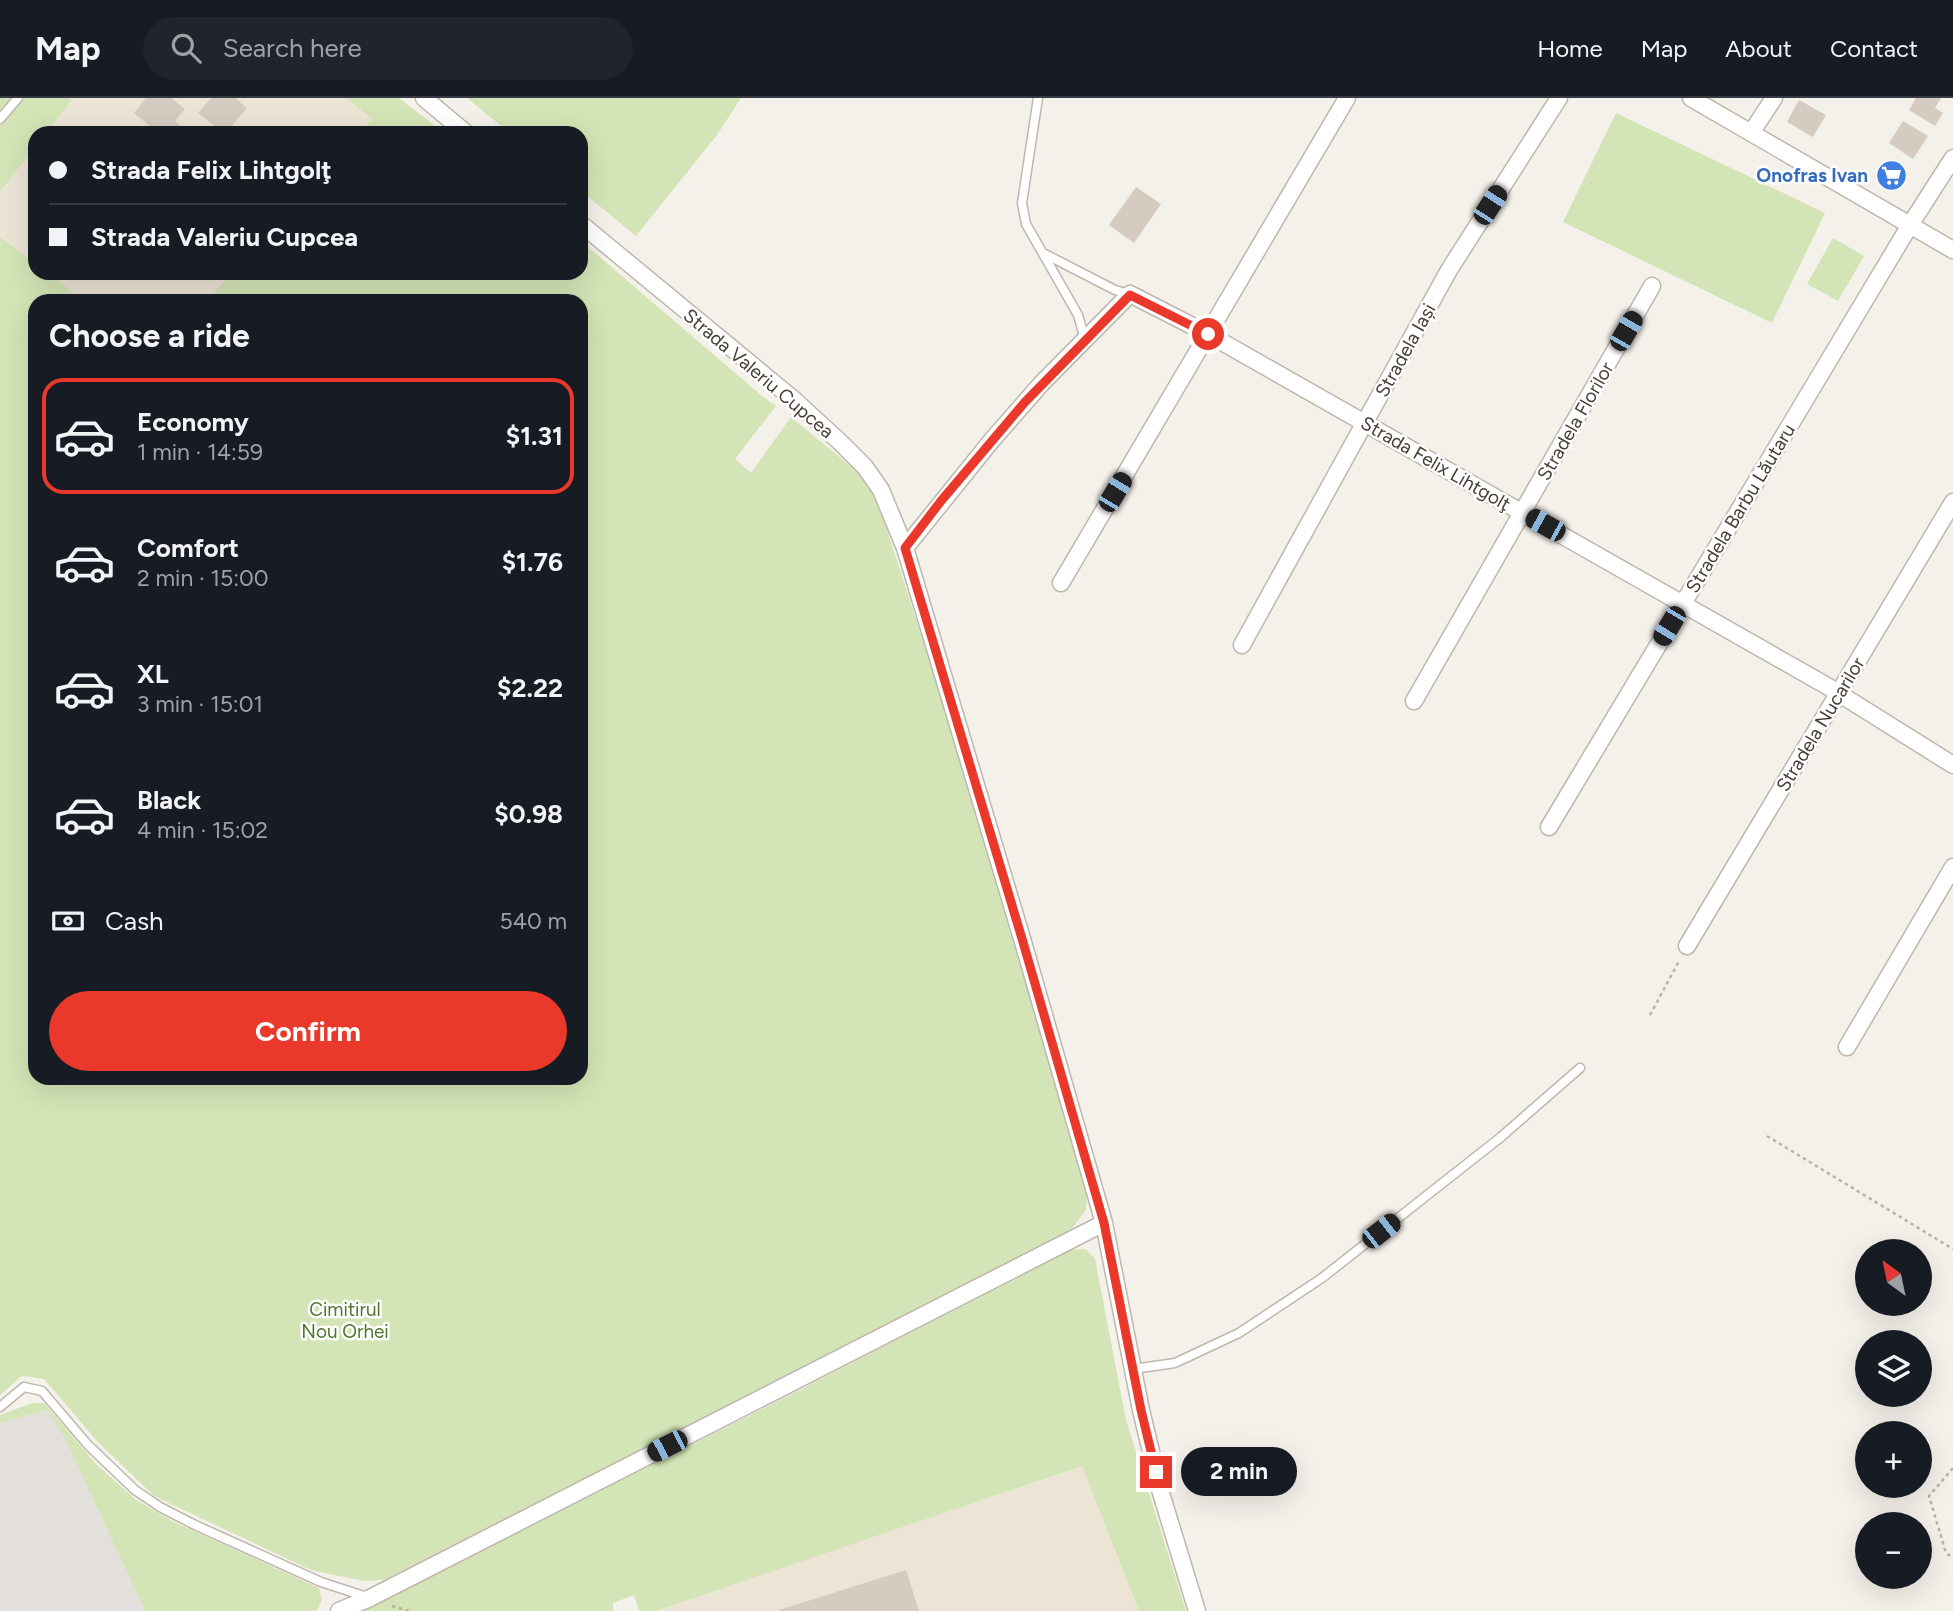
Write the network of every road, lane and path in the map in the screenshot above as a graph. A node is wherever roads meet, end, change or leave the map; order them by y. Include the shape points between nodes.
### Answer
1 (18, 98) edge
2 (424, 98) edge
3 (1038, 98) edge
4 (1347, 98) edge
5 (1559, 98) edge
6 (1691, 98) edge
7 (1774, 98) edge
8 (0, 119) edge
9 (458, 126) edge
10 (1751, 133) junction
11 (1953, 158) edge
12 (1910, 225) junction
13 (588, 230) edge
14 (1953, 250) edge
15 (1045, 254) junction
16 (1653, 286) dead end
17 (1130, 295) junction
18 (1208, 334) junction
19 (1085, 340) junction
20 (1365, 422) junction
21 (1953, 502) edge
22 (1522, 512) junction
23 (905, 548) junction
24 (1061, 583) dead end
25 (1683, 604) junction
26 (1242, 645) dead end
27 (1838, 693) junction
28 (1414, 701) dead end
29 (1953, 765) edge
30 (1549, 827) dead end
31 (1953, 867) edge
32 (1688, 946) joint
33 (1650, 1015) dead end
34 (1847, 1047) dead end
35 (1580, 1068) dead end
36 (1767, 1136) dead end
37 (1104, 1223) junction
38 (1953, 1249) edge
39 (1133, 1369) junction
40 (0, 1406) edge
41 (1953, 1468) edge
42 (1953, 1558) edge
43 (370, 1598) junction
44 (339, 1611) edge
45 (1197, 1611) edge

1 - 8 lane
2 - 9 street
3 - 15 lane via 1022,203 1026,224
4 - 18 street
5 - 20 street, Stradela Iași via 1449,270
6 - 10 street
7 - 10 street
10 - 12 street
11 - 12 street, Stradela Barbu Lăutaru
12 - 14 street
12 - 25 street, Stradela Barbu Lăutaru
13 - 23 street, Strada Valeriu Cupcea via 841,442 881,490
15 - 17 lane
15 - 19 lane via 1078,315
16 - 22 street, Stradela Florilor
17 - 18 street, Strada Felix Lihtgolţ
17 - 19 street
18 - 20 street, Strada Felix Lihtgolţ
18 - 24 street
19 - 23 street via 992,440
20 - 22 street, Strada Felix Lihtgolţ
20 - 26 street, Stradela Iași
21 - 27 street, Stradela Nucarilor
22 - 25 street, Strada Felix Lihtgolţ
22 - 28 street, Stradela Florilor
23 - 37 street, Strada Valeriu Cupcea
25 - 27 street, Strada Felix Lihtgolţ
25 - 30 street, Stradela Barbu Lăutaru
27 - 29 street, Strada Felix Lihtgolţ
27 - 32 street, Stradela Nucarilor
31 - 34 street
32 - 33 path
35 - 39 lane via 1501,1137 1301,1292 1239,1333 1175,1363
36 - 38 path
37 - 39 street, Strada Valeriu Cupcea
37 - 43 street
39 - 45 street, Strada Valeriu Cupcea via 1161,1493
40 - 43 lane via 24,1387 42,1391 88,1445 160,1507 321,1583
41 - 42 path via 1929,1496 1946,1553
43 - 44 street

